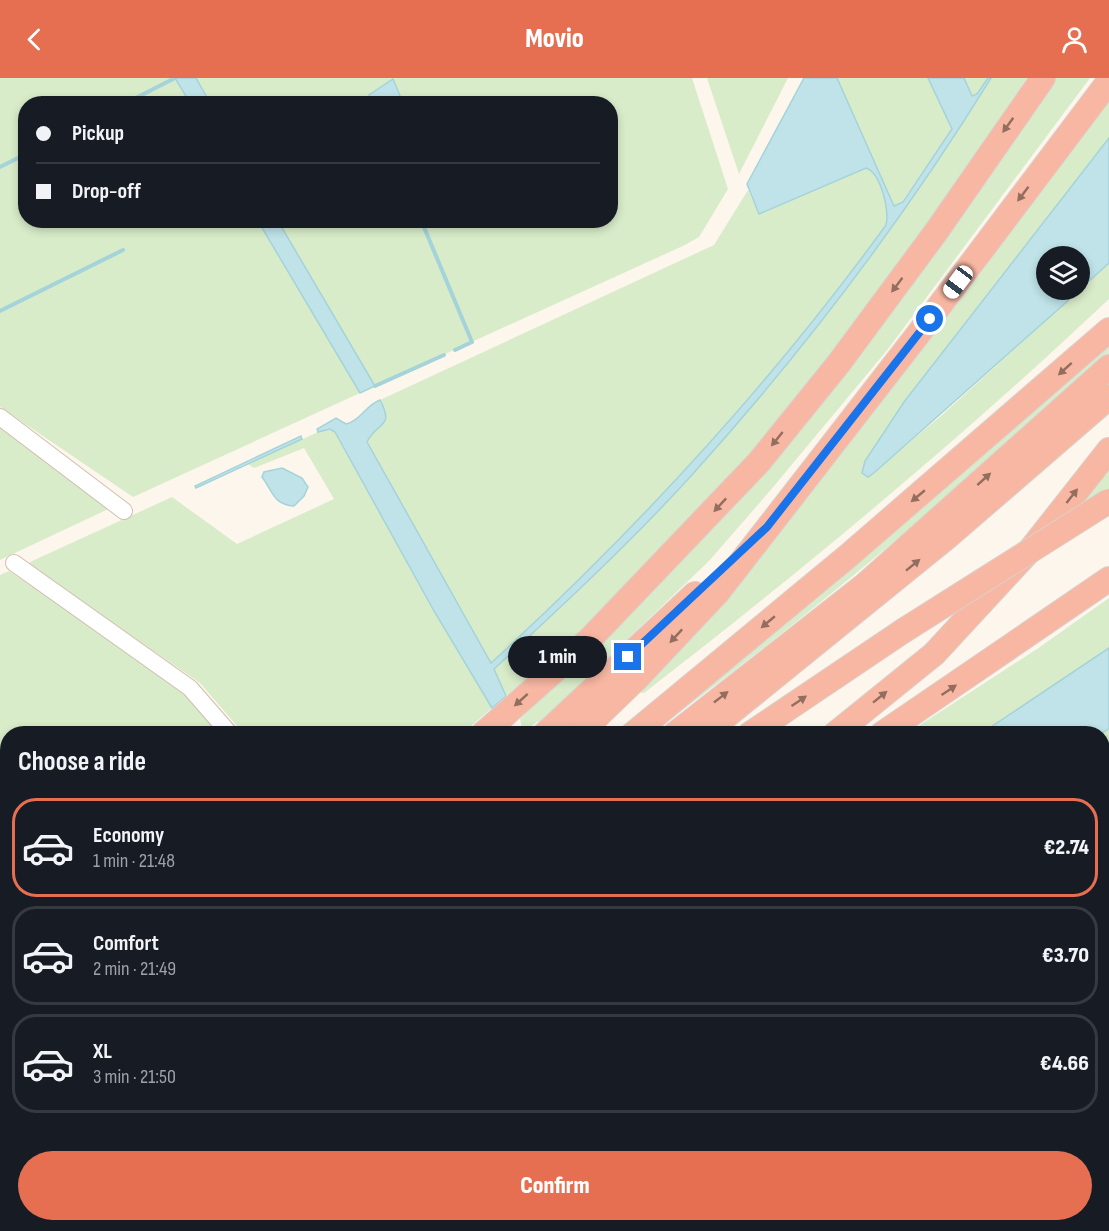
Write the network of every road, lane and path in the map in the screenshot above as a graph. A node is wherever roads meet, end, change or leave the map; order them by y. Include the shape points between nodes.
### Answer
1 (1043, 78) edge
2 (1109, 81) edge
3 (1109, 330) edge
4 (1109, 367) edge
5 (1109, 397) edge
6 (0, 417) edge
7 (1109, 450) edge
8 (1109, 501) edge
9 (124, 511) dead end
10 (767, 527) junction
11 (14, 563) dead end
12 (1109, 579) edge
13 (223, 726) edge
14 (492, 726) edge
15 (554, 726) edge
16 (587, 726) edge
17 (643, 726) edge
18 (685, 726) edge
19 (714, 726) edge
20 (762, 726) edge
21 (845, 726) edge
22 (894, 726) edge

1 -> 14 highway via 909,269 759,462 589,640
2 -> 10 highway
3 -> 17 highway via 857,548
18 -> 4 highway via 865,585
19 -> 5 highway via 946,538
6 - 9 street
21 -> 7 highway via 934,654 1031,549
20 -> 8 highway, bridge
10 - 15 highway
10 -> 16 highway via 718,592
11 - 13 street via 190,688
22 -> 12 highway

